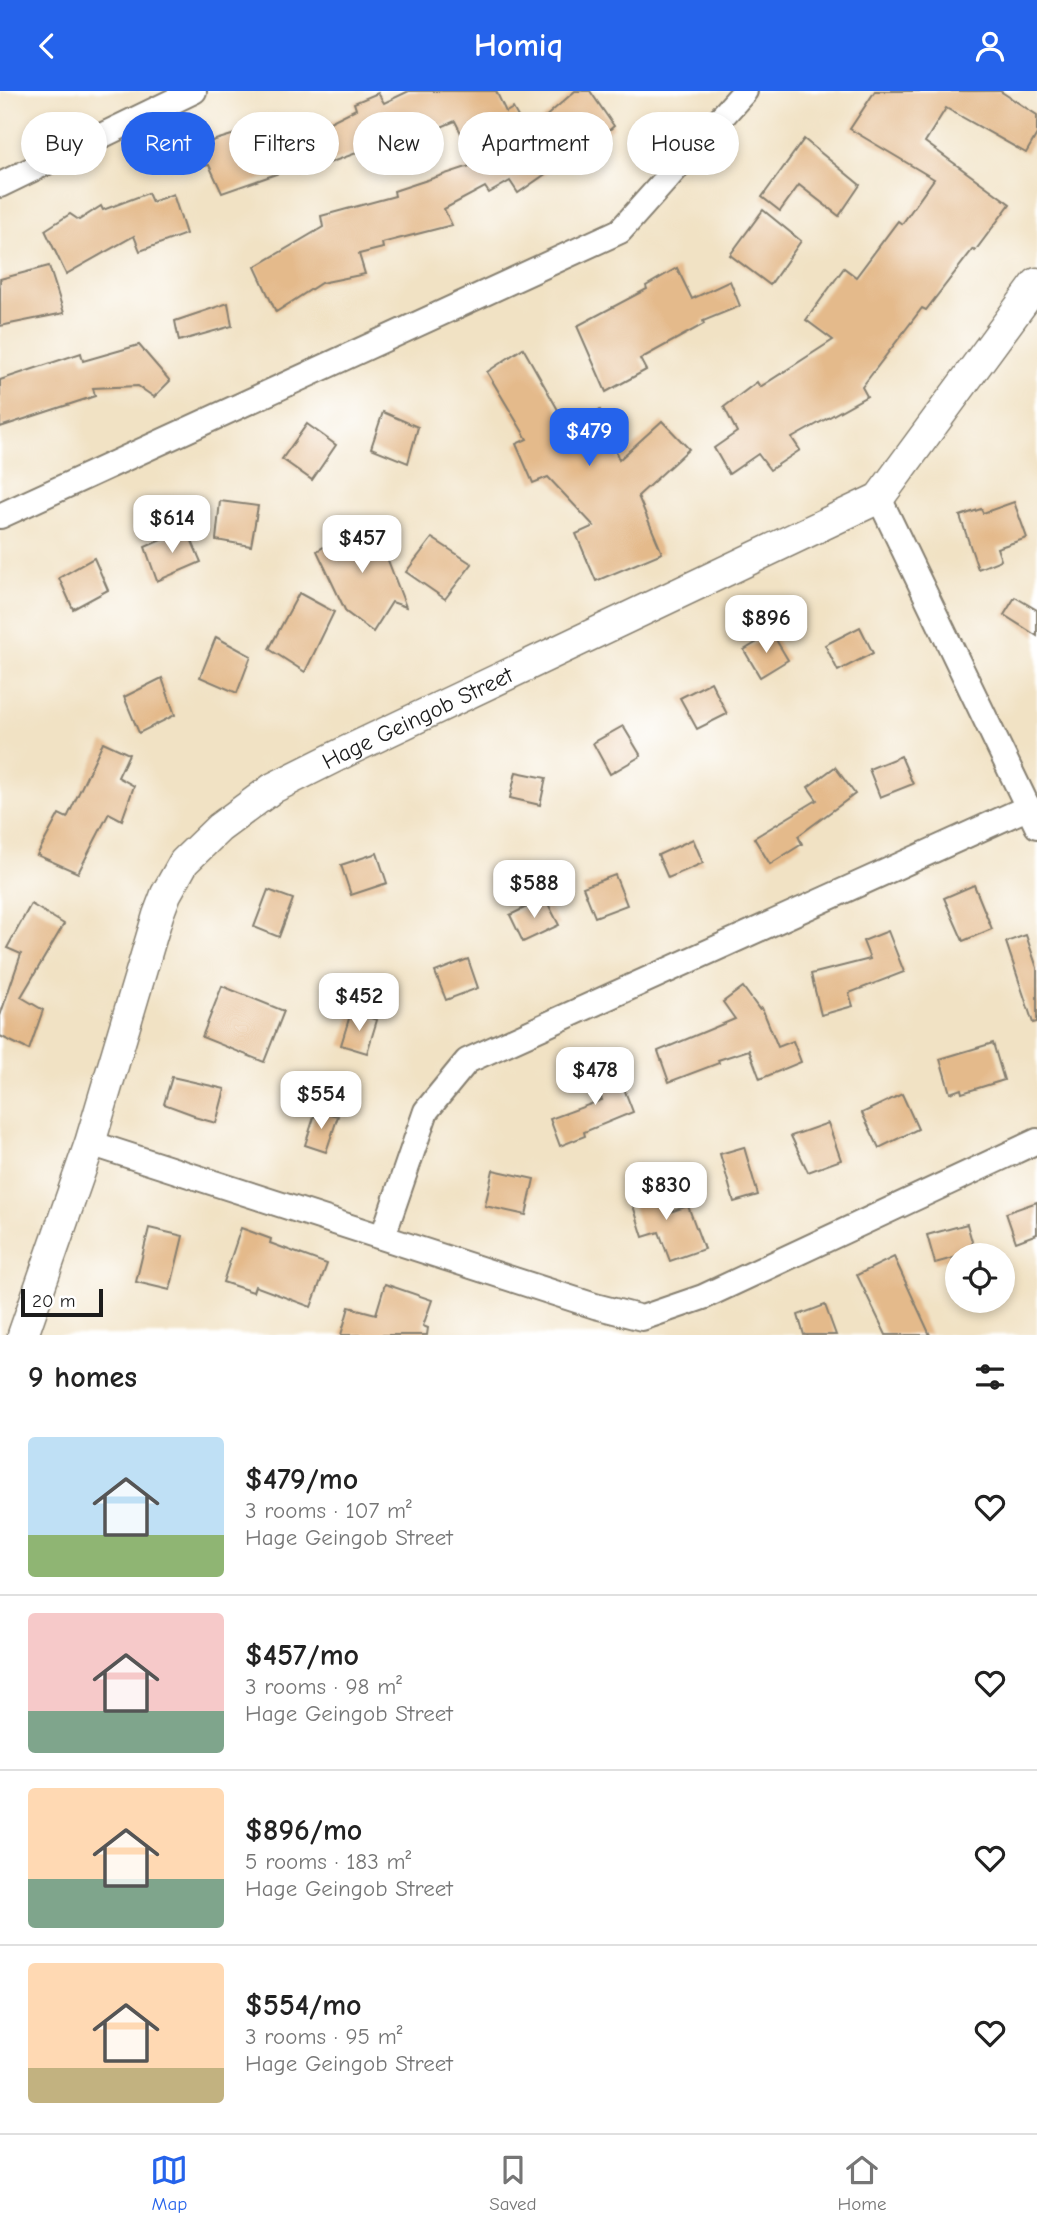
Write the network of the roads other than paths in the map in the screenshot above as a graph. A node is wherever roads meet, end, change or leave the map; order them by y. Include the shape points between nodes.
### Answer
1 (194, 91) edge
2 (745, 91) edge
3 (0, 185) edge
4 (1037, 283) edge
5 (879, 498) junction
6 (0, 516) edge
7 (1033, 816) edge
8 (1037, 1141) edge
9 (90, 1143) junction
10 (383, 1236) junction
11 (23, 1335) edge

1 - 3 street
2 - 6 street via 620,231
4 - 5 street, Hage Geingob Street
5 - 7 street
5 - 9 street, Hage Geingob Street via 347,751 273,789 219,828 184,862 166,894
7 - 10 street via 467,1061 426,1111
8 - 10 street via 702,1297 642,1318
9 - 10 street
9 - 11 street, Hage Geingob Street

